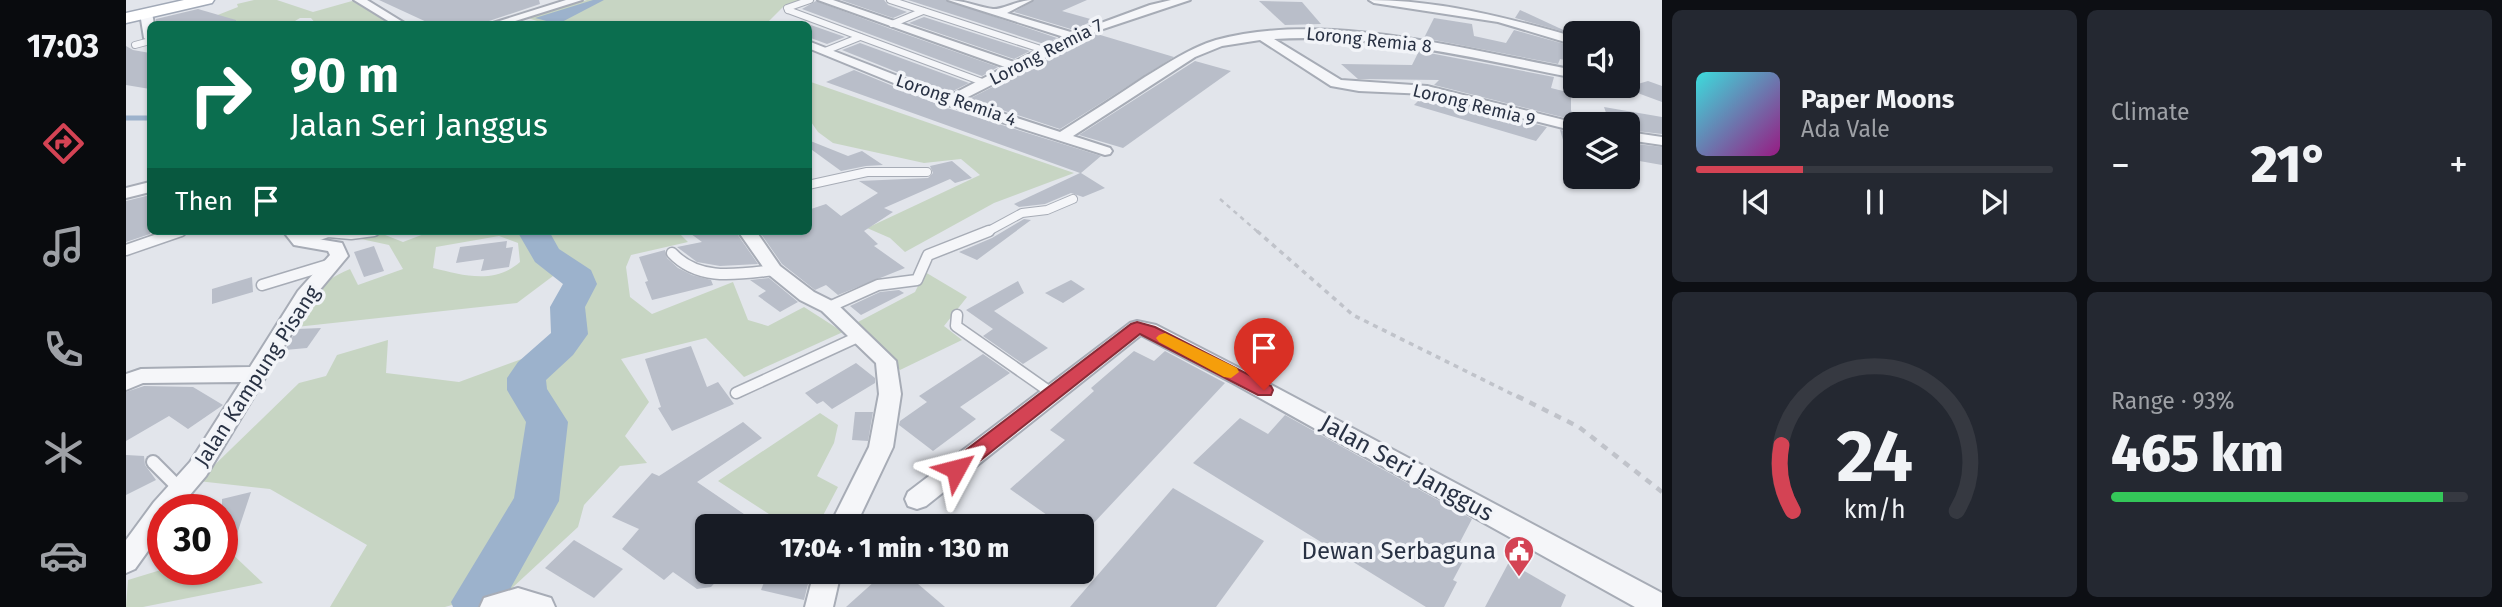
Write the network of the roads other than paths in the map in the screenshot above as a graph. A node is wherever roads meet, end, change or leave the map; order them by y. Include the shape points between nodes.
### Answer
1 (206, 0) edge
2 (359, 0) edge
3 (577, 0) edge
4 (810, 0) edge
5 (823, 0) edge
6 (890, 0) edge
7 (953, 0) edge
8 (1027, 0) edge
9 (1185, 0) edge
10 (1374, 0) edge
11 (1468, 0) edge
12 (923, 11) junction
13 (146, 13) junction
14 (998, 13) junction
15 (126, 18) edge
16 (1499, 19) junction
17 (147, 21) edge
18 (395, 21) edge
19 (506, 21) edge
20 (819, 21) junction
21 (812, 24) edge
22 (891, 24) junction
23 (1262, 36) junction
24 (860, 37) junction
25 (1075, 37) junction
26 (1563, 38) edge
27 (147, 40) edge
28 (135, 45) dead end
29 (812, 46) edge
30 (825, 51) junction
31 (1047, 51) junction
32 (1016, 67) junction
33 (1563, 72) edge
34 (985, 83) junction
35 (950, 101) junction
36 (1563, 125) edge
37 (1061, 136) junction
38 (1640, 138) edge
39 (1662, 141) edge
40 (1105, 150) dead end
41 (927, 172) dead end
42 (812, 184) edge
43 (147, 188) edge
44 (126, 193) edge
45 (1073, 199) dead end
46 (169, 235) edge
47 (750, 235) edge
48 (296, 236) edge
49 (126, 250) edge
50 (672, 253) dead end
51 (335, 263) junction
52 (774, 270) junction
53 (262, 285) dead end
54 (830, 307) junction
55 (957, 315) dead end
56 (860, 336) junction
57 (255, 374) junction
58 (126, 382) edge
59 (736, 393) dead end
60 (1053, 394) junction
61 (153, 462) dead end
62 (179, 488) junction
63 (175, 494) edge
64 (917, 499) dead end
65 (848, 514) edge
66 (147, 532) edge
67 (126, 561) edge
68 (825, 584) edge
69 (495, 607) edge
70 (541, 607) edge
71 (819, 607) edge
72 (1661, 607) edge

1 - 13 main road
2 - 18 street
3 - 19 street
4 - 20 lane via 787,8
5 - 22 street
6 - 12 lane
7 - 14 street
8 - 14 street
9 - 25 street, Lorong Remia 7 via 1127,14
10 - 16 street
11 - 16 street
12 - 22 lane
12 - 31 lane
13 - 15 main road
13 - 17 street
14 - 25 street
16 - 26 street
20 - 21 lane
20 - 24 lane
22 - 32 street
23 - 33 street, Lorong Remia 8 via 1314,33 1379,38
23 - 36 street, Lorong Remia 9 via 1349,88 1429,91
23 - 37 street, Lorong Remia 8 via 1219,43 1191,54
24 - 30 lane
24 - 34 lane
25 - 31 street, Lorong Remia 7
27 - 28 lane
29 - 30 street, Lorong Remia 4
30 - 35 street, Lorong Remia 4
31 - 32 street, Lorong Remia 7
32 - 34 street, Lorong Remia 7
34 - 35 street, Lorong Remia 7
35 - 37 street, Lorong Remia 4
37 - 40 street, Lorong Remia 4
38 - 39 street
41 - 42 lane via 900,169
43 - 44 street
45 - 54 lane via 1047,210 1022,213 929,255 917,281 878,285
46 - 49 lane
47 - 52 street
48 - 51 street via 336,247 339,256
50 - 52 lane via 678,262 706,274
51 - 53 lane
51 - 57 street, Jalan Kampung Pisang via 305,295
52 - 54 street via 807,296
54 - 56 street
55 - 60 lane via 956,326
56 - 59 lane
56 - 65 street via 886,361 890,394 881,447
57 - 58 street via 141,376
57 - 62 street, Jalan Kampung Pisang via 198,469
60 - 64 street, Jalan Seri Janggus
60 - 72 street, Jalan Seri Janggus via 1137,328 1149,330
61 - 62 lane
62 - 63 street, Jalan Kampung Pisang
66 - 67 street, Jalan Kampung Pisang
68 - 71 street
69 - 70 street via 518,601

